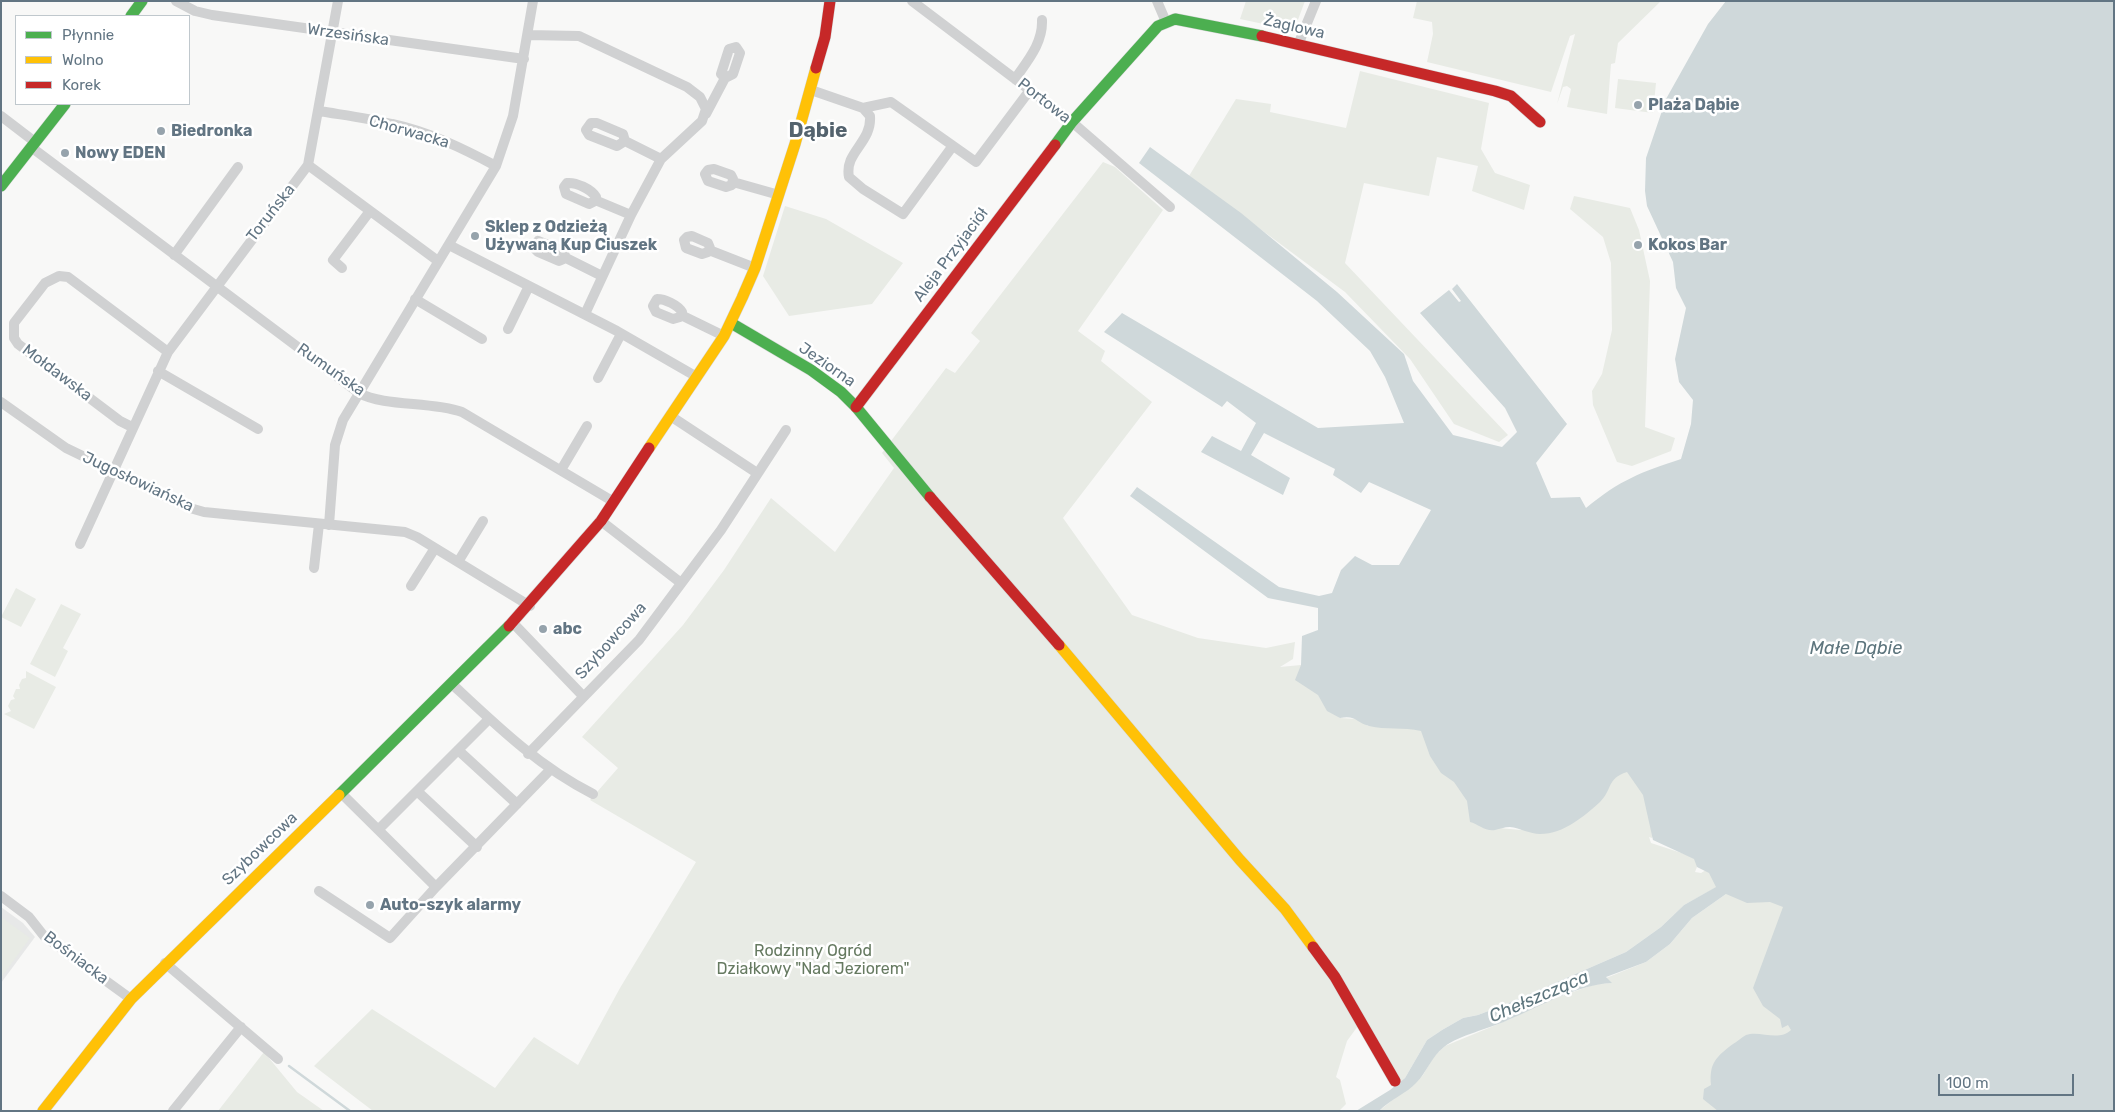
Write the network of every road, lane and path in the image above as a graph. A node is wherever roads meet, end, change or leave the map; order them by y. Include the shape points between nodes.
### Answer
1 (142, 1) edge
2 (176, 1) edge
3 (338, 1) edge
4 (533, 1) edge
5 (830, 1) edge
6 (912, 1) edge
7 (1156, 1) edge
8 (1316, 1) edge
9 (132, 15) edge
10 (1042, 20) dead end
11 (1166, 22) junction
12 (333, 33) junction
13 (528, 35) junction
14 (1298, 45) junction
15 (524, 59) junction
16 (725, 78) dead end
17 (1016, 79) junction
18 (811, 90) junction
19 (1030, 90) junction
20 (64, 105) edge
21 (863, 108) junction
22 (319, 111) junction
23 (706, 114) junction
24 (1, 116) edge
25 (1072, 122) junction
26 (1540, 122) dead end
27 (625, 141) dead end
28 (33, 145) junction
29 (952, 147) junction
30 (661, 159) junction
31 (308, 166) junction
32 (496, 166) junction
33 (238, 167) dead end
34 (733, 182) dead end
35 (1, 186) edge
36 (779, 195) junction
37 (595, 200) dead end
38 (1170, 207) dead end
39 (370, 211) junction
40 (631, 216) junction
41 (449, 245) junction
42 (709, 250) dead end
43 (174, 255) junction
44 (566, 258) dead end
45 (438, 261) junction
46 (342, 268) dead end
47 (755, 268) junction
48 (602, 276) junction
49 (216, 286) junction
50 (529, 286) junction
51 (415, 299) junction
52 (585, 314) junction
53 (681, 315) dead end
54 (731, 323) junction
55 (508, 329) dead end
56 (621, 334) junction
57 (724, 336) junction
58 (482, 339) dead end
59 (168, 352) junction
60 (158, 371) junction
61 (697, 377) junction
62 (598, 378) dead end
63 (359, 393) junction
64 (1, 402) edge
65 (856, 407) junction
66 (672, 416) junction
67 (587, 426) dead end
68 (132, 427) junction
69 (258, 429) dead end
70 (786, 430) dead end
71 (112, 470) junction
72 (561, 470) junction
73 (757, 473) junction
74 (614, 502) junction
75 (600, 521) junction
76 (483, 522) dead end
77 (324, 525) junction
78 (80, 544) dead end
79 (435, 548) junction
80 (458, 562) junction
81 (314, 568) dead end
82 (681, 583) junction
83 (411, 586) dead end
84 (530, 606) junction
85 (513, 623) junction
86 (452, 684) junction
87 (583, 696) junction
88 (488, 720) junction
89 (458, 750) junction
90 (528, 754) junction
91 (550, 770) junction
92 (417, 791) junction
93 (341, 793) junction
94 (594, 794) dead end
95 (518, 804) junction
96 (379, 829) junction
97 (477, 846) junction
98 (436, 887) junction
99 (320, 891) dead end
100 (1, 896) edge
101 (166, 963) junction
102 (131, 999) junction
103 (241, 1027) junction
104 (278, 1059) dead end
105 (1395, 1082) dead end
106 (43, 1111) edge
107 (173, 1111) edge

1 - 9 street
2 - 12 street, Wrzesińska via 212,16
3 - 12 street, Toruńska
4 - 13 street
5 - 18 street, Szybowcowa
6 - 17 street, Portowa
7 - 11 street
8 - 14 street
10 - 17 street via 1039,43
11 - 14 street, Żaglowa via 1185,19
11 - 25 street via 1148,35
12 - 15 street, Wrzesińska
12 - 22 street, Toruńska
13 - 15 street
13 - 23 street via 579,36 693,91 700,97
14 - 26 street, Żaglowa via 1511,96
15 - 32 street via 510,131
16 - 23 street
17 - 19 street, Portowa
18 - 21 street
18 - 36 street, Szybowcowa
19 - 25 street, Portowa
19 - 29 street via 976,162
20 - 28 street
21 - 29 street via 890,102
21 - 29 street via 870,116 870,132 848,163 849,177 903,214
22 - 31 street, Toruńska
22 - 32 street, Chorwacka via 413,130 450,143
23 - 30 street
24 - 28 street, Rumuńska
25 - 38 street, Portowa
25 - 65 street, Aleja Przyjaciół
27 - 30 street
28 - 35 street
28 - 43 street, Rumuńska
30 - 40 street
31 - 39 street
31 - 49 street, Toruńska
32 - 41 street
33 - 43 street
34 - 36 street
36 - 47 street, Szybowcowa
37 - 40 street
39 - 45 street
39 - 46 street via 333,260
40 - 48 street
41 - 45 street
41 - 50 street
42 - 47 street
43 - 49 street, Rumuńska
44 - 48 street
45 - 51 street
47 - 54 street, Szybowcowa
48 - 52 street
49 - 59 street, Toruńska
49 - 63 street, Rumuńska
50 - 52 street
50 - 55 street
51 - 58 street
51 - 63 street
52 - 56 street
53 - 57 street
54 - 57 street, Szybowcowa
54 - 65 street, Jeziorna via 811,370
56 - 61 street
56 - 62 street
57 - 61 street, Szybowcowa
59 - 60 street, Toruńska
59 - 68 street, Mołdawska via 68,278 59,276 45,282 14,323 14,338 18,344
60 - 68 street, Toruńska
60 - 69 street
61 - 66 street, Szybowcowa
63 - 72 street, Rumuńska via 462,412
63 - 77 street via 342,420 335,445
64 - 71 street, Jugosłowiańska via 66,448
65 - 105 street, Jeziorna via 908,472 1285,909 1335,976
66 - 73 street
66 - 74 street, Szybowcowa
67 - 72 street
68 - 71 street, Toruńska
70 - 73 street, Szybowcowa
71 - 77 street, Jugosłowiańska via 204,512
71 - 78 street, Toruńska
72 - 74 street, Rumuńska
73 - 82 street, Szybowcowa
74 - 75 street, Szybowcowa
75 - 82 street
75 - 84 street, Szybowcowa
76 - 80 street
77 - 79 street, Jugosłowiańska via 405,532
77 - 81 street
79 - 80 street, Jugosłowiańska
79 - 83 street
80 - 84 street, Jugosłowiańska
82 - 87 street, Szybowcowa via 639,640
84 - 85 street, Szybowcowa
85 - 86 street, Szybowcowa
85 - 87 street, Szybowcowa
86 - 88 street
86 - 93 street, Szybowcowa
87 - 90 street, Szybowcowa
88 - 89 street
88 - 90 street
89 - 92 street
89 - 95 street
90 - 91 street
91 - 94 street
91 - 95 street
92 - 96 street
92 - 97 street
93 - 96 street
93 - 101 street, Szybowcowa
95 - 97 street
96 - 98 street
97 - 98 street
98 - 99 street via 390,938
100 - 102 street, Bośniacka via 28,917 44,936
101 - 102 street, Szybowcowa
101 - 103 street
102 - 106 street, Szybowcowa
103 - 104 street
103 - 107 street

